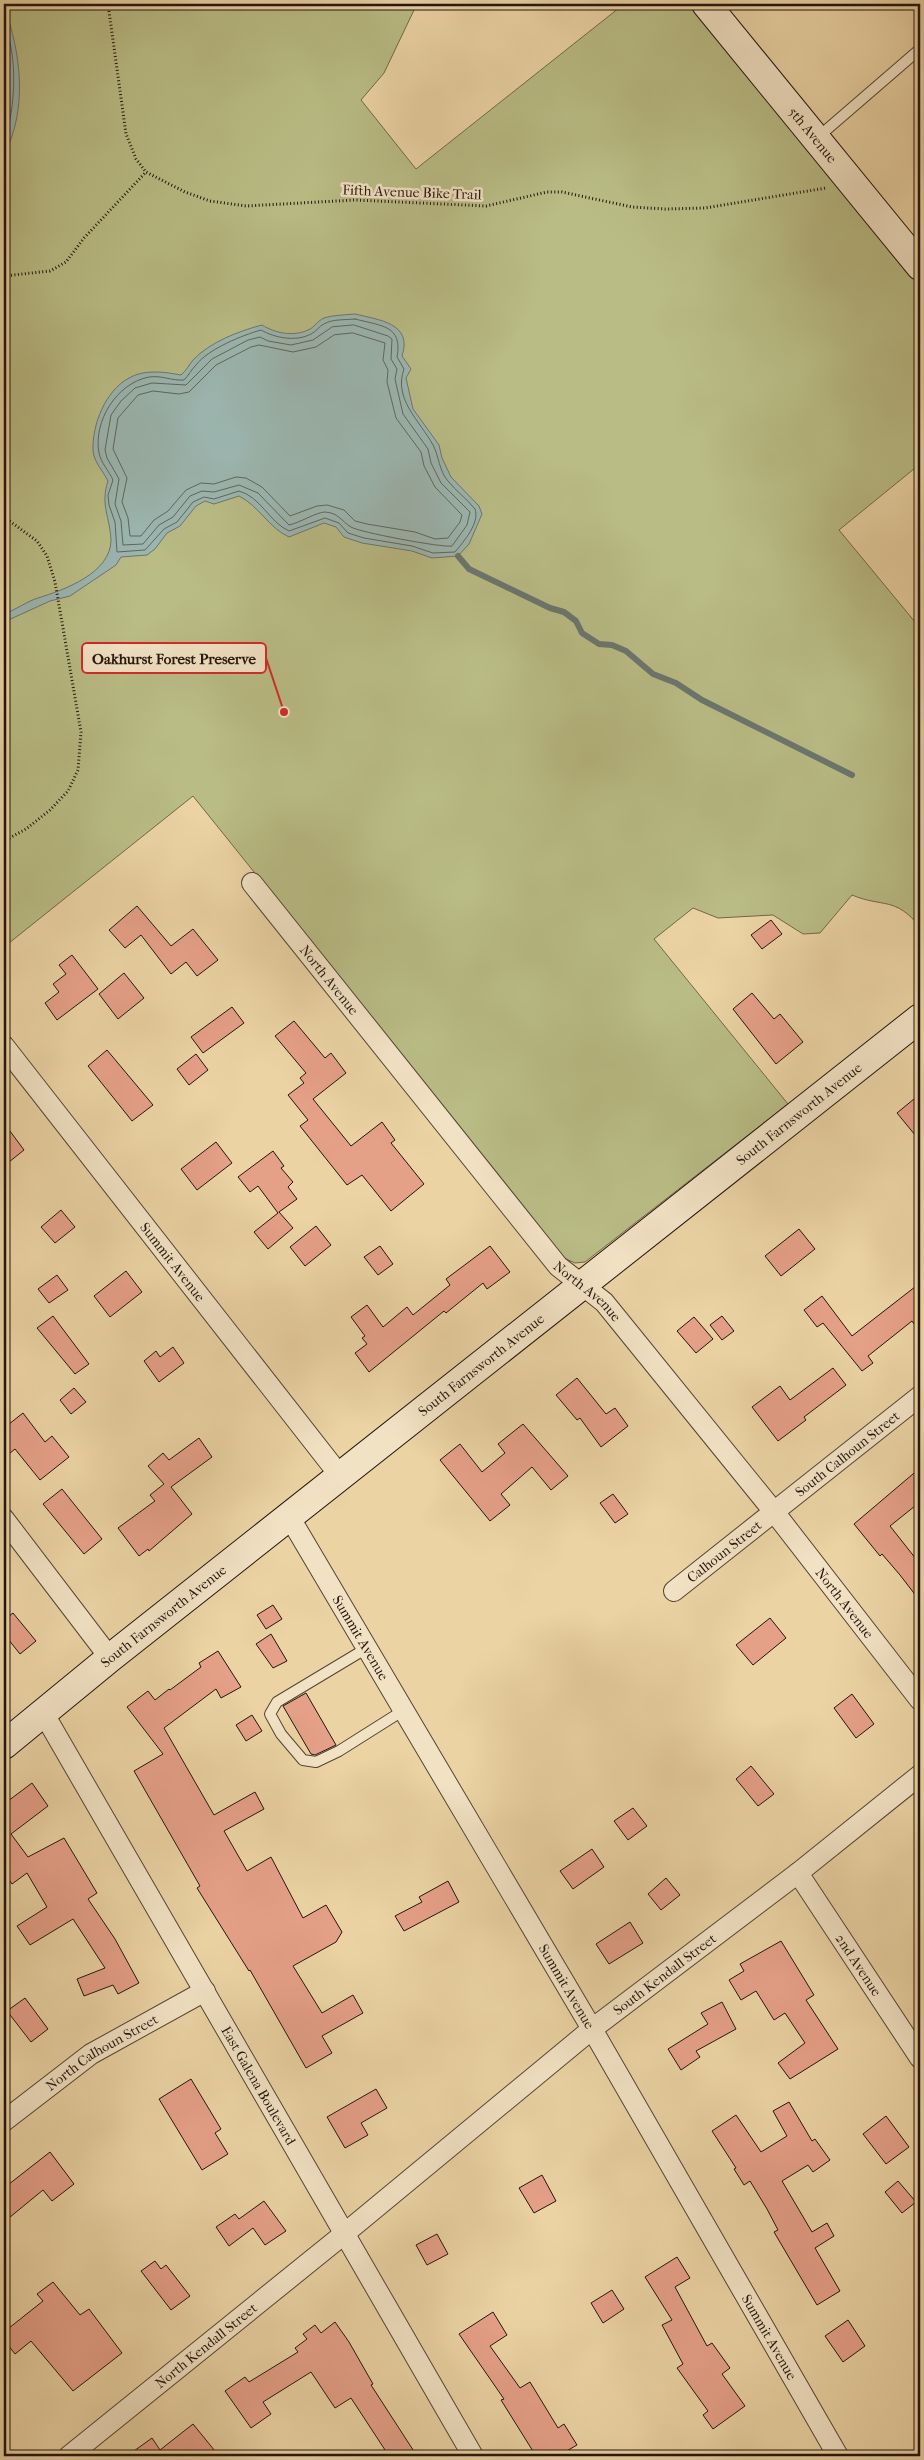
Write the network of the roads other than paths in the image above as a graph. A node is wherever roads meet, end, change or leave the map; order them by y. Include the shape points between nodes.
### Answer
1 (706, 4) edge
2 (920, 49) edge
3 (816, 138) junction
4 (920, 266) edge
5 (252, 883) dead end
6 (920, 1018) edge
7 (4, 1046) edge
8 (582, 1284) junction
9 (920, 1396) edge
10 (342, 1477) junction
11 (774, 1513) junction
12 (290, 1518) junction
13 (4, 1519) edge
14 (674, 1590) dead end
15 (367, 1648) junction
16 (110, 1658) junction
17 (920, 1700) edge
18 (404, 1710) junction
19 (44, 1714) junction
20 (4, 1745) edge
21 (920, 1775) edge
22 (798, 1872) junction
23 (205, 1991) junction
24 (592, 2029) junction
25 (920, 2058) edge
26 (4, 2121) edge
27 (344, 2234) junction
28 (69, 2456) edge
29 (473, 2456) edge
30 (838, 2456) edge

1 - 3 street, 5th Avenue
2 - 3 lane
3 - 4 street, 5th Avenue
5 - 8 street, North Avenue via 558,1266
6 - 8 street, South Farnsworth Avenue
7 - 10 street, Summit Avenue
8 - 10 street, South Farnsworth Avenue
8 - 11 street, North Avenue via 604,1302
9 - 11 street, South Calhoun Street
10 - 12 street, South Farnsworth Avenue
11 - 14 street, Calhoun Street
11 - 17 street, North Avenue
12 - 15 street, Summit Avenue
12 - 16 street, South Farnsworth Avenue
13 - 16 street
15 - 18 street, Summit Avenue
15 - 18 lane via 277,1702 270,1714 281,1734 303,1760 316,1762
16 - 19 street, South Farnsworth Avenue
18 - 24 street, Summit Avenue
19 - 20 street, South Farnsworth Avenue
19 - 23 street, East Galena Boulevard
21 - 22 street, South Kendall Street
22 - 24 street, South Kendall Street
22 - 25 street, 2nd Avenue
23 - 26 street, North Calhoun Street via 91,2054
23 - 27 street, East Galena Boulevard
24 - 27 street, South Kendall Street
24 - 30 street, Summit Avenue
27 - 28 street, North Kendall Street
27 - 29 street, East Galena Boulevard

